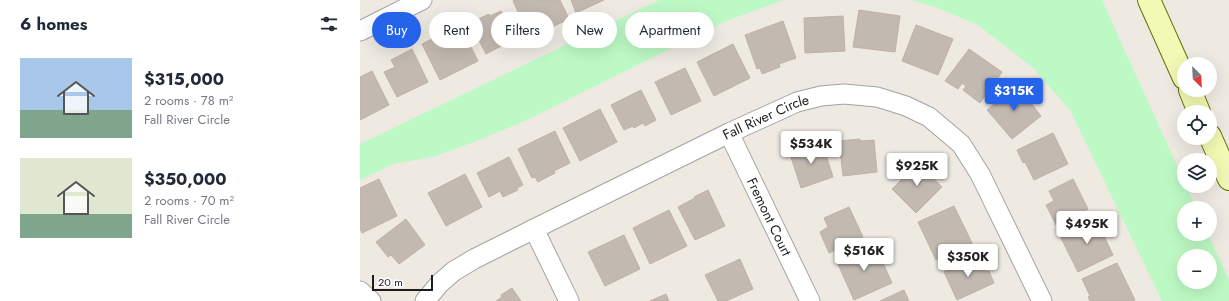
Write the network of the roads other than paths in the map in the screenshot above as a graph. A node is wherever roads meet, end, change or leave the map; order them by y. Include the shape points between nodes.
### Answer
1 (422, 0) edge
2 (1149, 0) edge
3 (360, 31) edge
4 (1177, 62) edge
5 (729, 133) junction
6 (1214, 145) edge
7 (1229, 179) edge
8 (534, 229) junction
9 (360, 291) edge
10 (371, 301) edge
11 (425, 301) edge
12 (569, 301) edge
13 (810, 301) edge
14 (1042, 301) edge

1 - 3 street
2 - 4 main road
5 - 8 street, Fall River Circle
5 - 13 street, Fremont Court
5 - 14 street, Fall River Circle via 797,102 834,94 877,97 916,111 938,124 972,159
6 - 7 main road
8 - 11 street, Fall River Circle via 454,271
8 - 12 street
9 - 10 street

